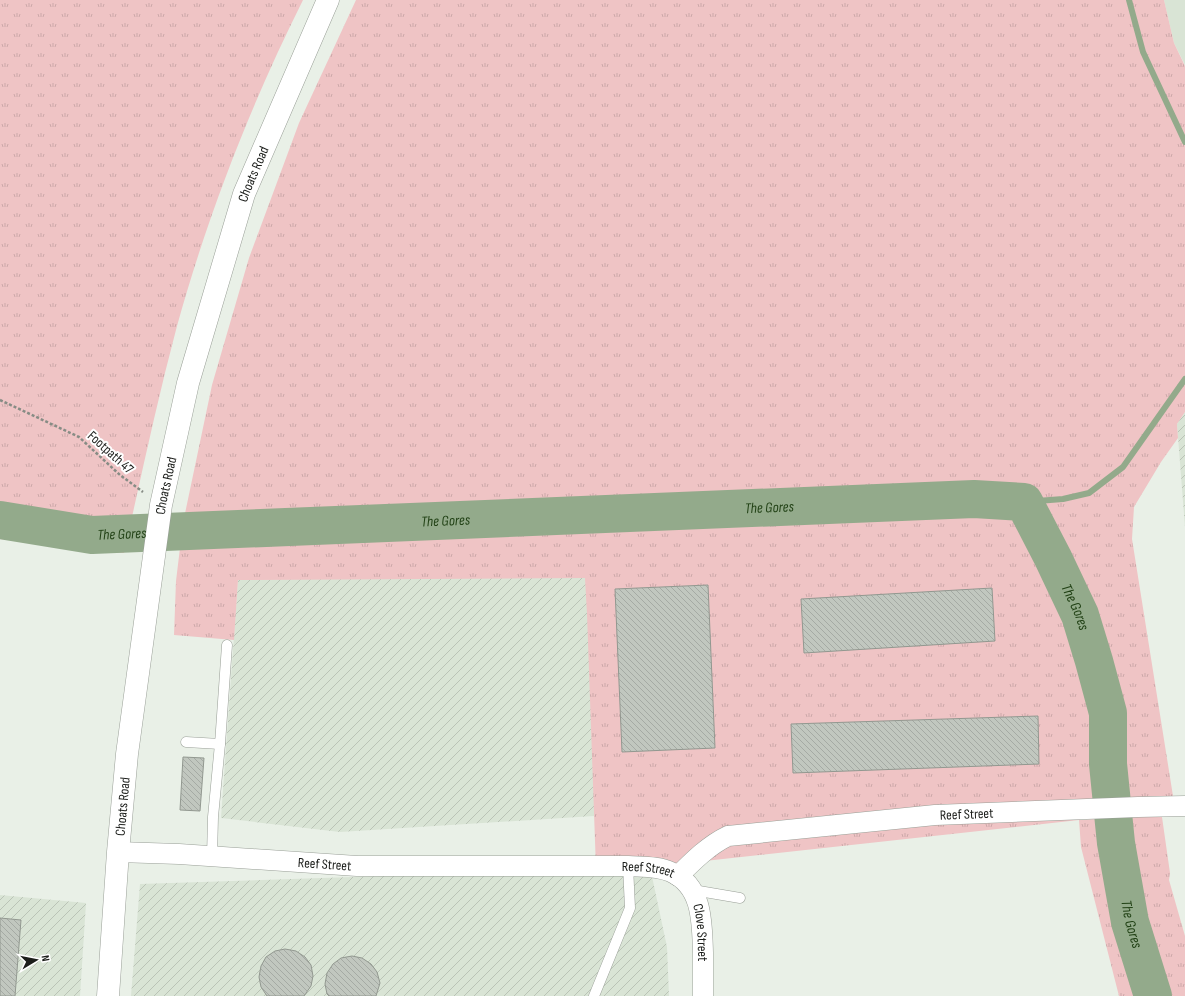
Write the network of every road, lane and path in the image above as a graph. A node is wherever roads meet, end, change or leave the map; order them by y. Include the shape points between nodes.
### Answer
1 (328, 0) edge
2 (0, 400) edge
3 (161, 505) junction
4 (227, 645) dead end
5 (186, 742) dead end
6 (220, 744) junction
7 (1185, 806) edge
8 (118, 852) junction
9 (212, 857) junction
10 (628, 866) junction
11 (678, 876) junction
12 (693, 890) junction
13 (740, 898) dead end
14 (108, 996) edge
15 (594, 996) edge
16 (703, 996) edge

1 - 3 street, Choats Road via 244,194 188,383
2 - 3 path, Footpath 47 via 79,436 120,475
3 - 8 street, Choats Road via 127,754
4 - 6 lane
5 - 6 lane
6 - 9 lane
7 - 11 street, Reef Street via 935,815 728,836 719,840
8 - 9 street, Reef Street
8 - 14 street, Choats Road
9 - 10 street, Reef Street via 357,866
10 - 11 street, Reef Street via 659,868
10 - 15 lane via 630,908
11 - 12 street, Clove Street
12 - 13 lane
12 - 16 street, Clove Street via 702,921

